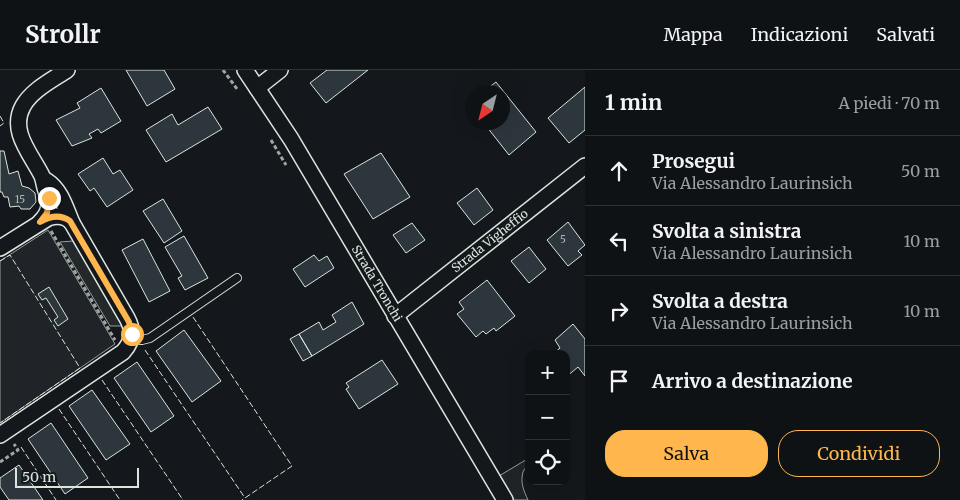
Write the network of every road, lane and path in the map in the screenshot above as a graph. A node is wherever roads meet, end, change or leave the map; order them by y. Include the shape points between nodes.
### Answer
1 (67, 70) edge
2 (244, 70) edge
3 (280, 70) edge
4 (257, 88) junction
5 (585, 166) edge
6 (42, 177) junction
7 (72, 223) junction
8 (44, 224) junction
9 (0, 248) edge
10 (237, 278) dead end
11 (395, 316) junction
12 (125, 342) junction
13 (6, 437) edge
14 (0, 462) edge
15 (505, 500) edge

1 - 6 street via 30,96 20,112 20,137
2 - 4 street, Strada Tronchi
3 - 4 street
4 - 11 street, Strada Tronchi
5 - 11 street, Strada Vigheffio
6 - 7 street via 53,185
6 - 8 street via 50,202
7 - 8 street via 68,218 51,216
7 - 12 street via 129,322 132,331
8 - 9 street
8 - 12 path
10 - 12 lane via 150,338
11 - 15 street, Strada Tronchi
12 - 13 street via 123,352
13 - 14 path via 18,450

